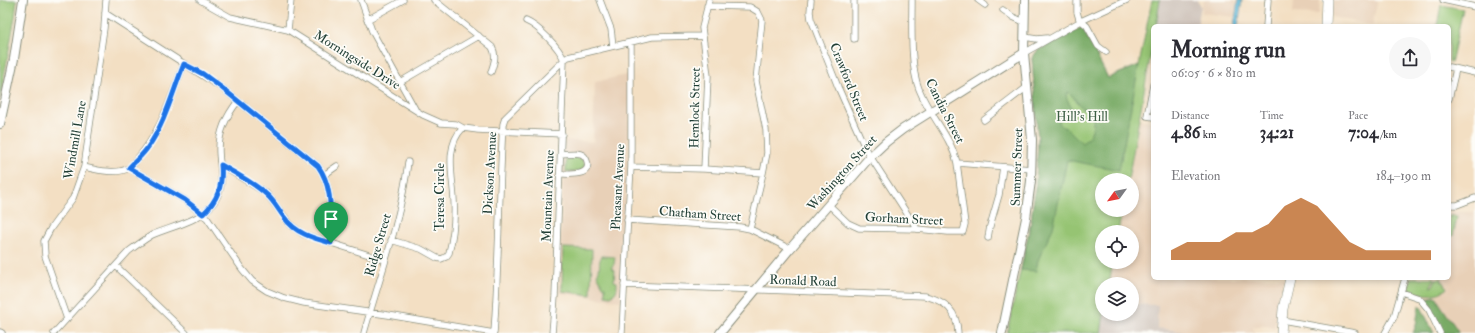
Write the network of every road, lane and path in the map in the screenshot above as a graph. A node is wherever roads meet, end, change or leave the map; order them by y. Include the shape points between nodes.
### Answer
1 (23, 0) edge
2 (106, 0) edge
3 (200, 0) edge
4 (291, 0) edge
5 (361, 0) edge
6 (403, 0) edge
7 (434, 0) edge
8 (600, 0) edge
9 (810, 0) edge
10 (854, 0) edge
11 (912, 0) edge
12 (978, 0) edge
13 (1025, 0) edge
14 (1077, 0) edge
15 (1127, 0) edge
16 (1268, 0) edge
17 (1327, 0) edge
18 (1442, 0) edge
19 (708, 3) edge
20 (985, 5) dead end
21 (1475, 7) edge
22 (1003, 10) dead end
23 (105, 13) junction
24 (367, 20) junction
25 (1081, 20) junction
26 (526, 21) dead end
27 (1024, 22) junction
28 (1266, 24) edge
29 (1326, 24) edge
30 (288, 30) junction
31 (479, 36) junction
32 (702, 36) junction
33 (1024, 37) junction
34 (1052, 37) junction
35 (854, 38) dead end
36 (631, 42) junction
37 (613, 46) junction
38 (1106, 52) dead end
39 (1024, 53) junction
40 (564, 60) junction
41 (184, 64) junction
42 (1451, 68) edge
43 (1456, 69) junction
44 (491, 72) dead end
45 (1475, 73) edge
46 (400, 82) junction
47 (1027, 87) junction
48 (1451, 90) edge
49 (238, 101) junction
50 (1151, 106) edge
51 (416, 111) junction
52 (930, 112) junction
53 (1150, 116) edge
54 (984, 120) dead end
55 (0, 124) edge
56 (463, 128) junction
57 (503, 131) junction
58 (562, 134) junction
59 (561, 154) junction
60 (870, 157) junction
61 (408, 162) dead end
62 (957, 163) junction
63 (221, 165) junction
64 (337, 166) dead end
65 (84, 167) junction
66 (631, 167) junction
67 (1003, 167) junction
68 (129, 168) junction
69 (704, 169) junction
70 (1032, 169) junction
71 (763, 172) junction
72 (560, 174) junction
73 (324, 175) junction
74 (1475, 198) edge
75 (828, 204) junction
76 (1451, 205) edge
77 (203, 214) junction
78 (627, 220) junction
79 (750, 229) junction
80 (917, 229) junction
81 (963, 232) joint
82 (988, 238) dead end
83 (391, 240) junction
84 (331, 243) junction
85 (790, 249) junction
86 (385, 260) junction
87 (116, 266) junction
88 (1290, 280) edge
89 (1404, 280) edge
90 (624, 285) junction
91 (757, 290) junction
92 (1401, 292) junction
93 (370, 312) junction
94 (67, 320) junction
95 (1282, 320) junction
96 (54, 333) edge
97 (186, 333) edge
98 (364, 333) edge
99 (494, 333) edge
100 (552, 333) edge
101 (622, 333) edge
102 (720, 333) edge
103 (958, 333) edge
104 (1002, 333) edge
105 (1281, 333) edge
106 (1355, 333) edge
107 (1385, 333) edge
108 (1440, 333) edge

1 - 55 street
2 - 23 street, Windmill Lane
3 - 30 street, Morningside Drive via 230,17
4 - 30 street
5 - 24 street
6 - 24 street
7 - 31 street
8 - 37 street via 611,29
9 - 60 street, Crawford Street via 811,19
10 - 35 street
11 - 52 street, Candia Street via 916,77 919,90
12 - 20 street
13 - 27 street, Summer Street
14 - 25 street via 1077,12
15 - 25 street, Washington Street
16 - 28 street
17 - 29 main road
18 - 21 street
19 - 32 street, Hemlock Street
19 - 71 street via 750,7 762,18 756,77 767,136
22 - 27 street
23 - 41 street
23 - 65 street, Windmill Lane
24 - 46 street
25 - 34 street, Washington Street
25 - 38 street via 1098,46
26 - 40 street via 532,23 559,50
27 - 33 street, Summer Street
30 - 51 street, Morningside Drive
31 - 44 street via 495,53
31 - 46 street
32 - 36 street, Dickson Avenue via 661,36
32 - 69 street, Hemlock Street via 708,76
33 - 34 street, Washington Street
33 - 39 street, Summer Street
34 - 39 street, Washington Street
36 - 37 street, Dickson Avenue
36 - 66 street, Pheasant Avenue
37 - 40 street, Dickson Avenue via 574,55
39 - 47 street, Summer Street
39 - 52 street, Washington Street
40 - 57 street, Dickson Avenue via 509,113 503,124
40 - 58 street, Mountain Avenue
41 - 49 street via 203,74
41 - 68 street via 155,134 148,147
42 - 43 street
43 - 45 street
43 - 48 street
46 - 51 street
47 - 54 street
47 - 70 street, Summer Street
49 - 63 street via 225,119 222,130 219,148
49 - 73 street via 318,166
50 - 53 street
51 - 56 street, Morningside Drive via 434,121 456,124
52 - 60 street, Washington Street via 894,136
52 - 62 street, Candia Street via 952,149
56 - 57 street, Morningside Drive
56 - 83 street, Teresa Circle via 456,136 452,149 454,209 449,254 441,259 436,258 421,249
57 - 58 street, Morningside Drive
57 - 99 street, Dickson Avenue
58 - 59 street, Mountain Avenue
59 - 72 street, Mountain Avenue
59 - 72 street via 581,154 588,164 587,169 578,174
60 - 75 street, Washington Street
60 - 80 street, Crawford Street
61 - 83 street, Ridge Street
62 - 67 street
62 - 81 street, Candia Street via 965,224
63 - 77 street via 219,194
63 - 84 street via 266,193 297,230
64 - 73 street
65 - 68 street via 103,171
65 - 94 street, Windmill Lane via 73,198 50,228 44,241 45,256
66 - 69 street
66 - 78 street, Pheasant Avenue
67 - 70 street
67 - 82 street
68 - 77 street via 185,200
69 - 71 street
70 - 104 street, Summer Street via 1026,218
71 - 79 street
72 - 100 street, Mountain Avenue
73 - 84 street via 330,194
74 - 76 street
75 - 80 street, Gorham Street via 848,223 859,228
75 - 85 street, Washington Street
77 - 87 street via 139,243
77 - 93 street via 242,269 252,281 266,290 304,303
78 - 79 street, Chatham Street via 730,225
78 - 90 street, Pheasant Avenue
79 - 85 street, Chatham Street
80 - 81 street, Gorham Street
83 - 86 street, Ridge Street
84 - 86 street
85 - 91 street, Washington Street
86 - 93 street, Ridge Street
87 - 94 street
87 - 97 street
88 - 95 main road
89 - 92 street
90 - 91 street, Ronald Road
90 - 101 street, Pheasant Avenue
91 - 102 street, Washington Street
91 - 103 street, Ronald Road via 925,296 942,301 948,307 954,315
92 - 107 street via 1394,317
92 - 108 street via 1419,298 1429,310
93 - 98 street, Ridge Street
93 - 99 street
94 - 96 street
95 - 105 main road
95 - 106 street

